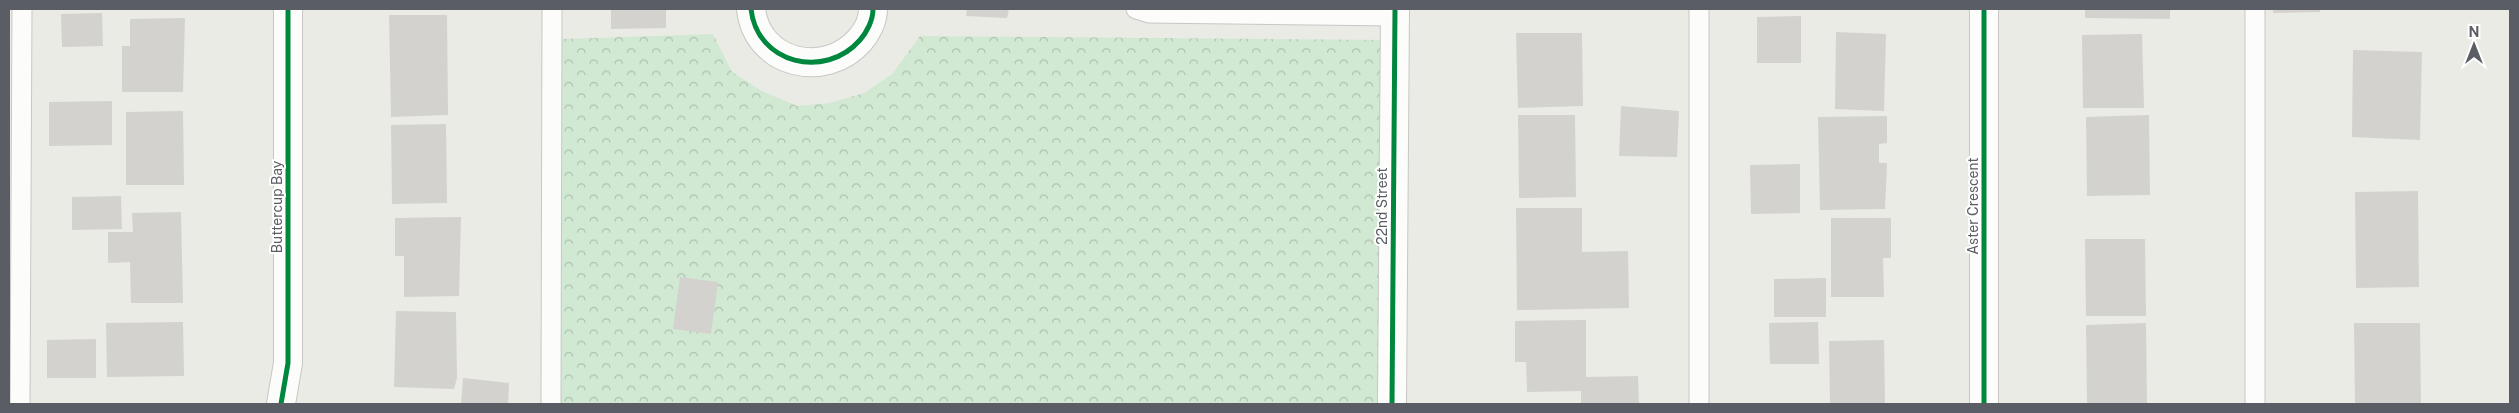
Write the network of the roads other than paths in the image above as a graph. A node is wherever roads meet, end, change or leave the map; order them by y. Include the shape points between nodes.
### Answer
1 (22, 9) edge
2 (288, 9) edge
3 (552, 9) edge
4 (751, 9) edge
5 (874, 9) edge
6 (1136, 9) edge
7 (1699, 9) edge
8 (1984, 9) edge
9 (2255, 9) edge
10 (1395, 12) edge
11 (20, 404) edge
12 (281, 404) edge
13 (550, 404) edge
14 (1392, 404) edge
15 (1698, 404) edge
16 (1984, 404) edge
17 (2255, 404) edge

1 - 11 lane
2 - 12 street, Buttercup Bay via 288,363
3 - 13 lane
4 - 5 street via 760,35 773,49 789,59 810,64 832,61 851,50 865,34
6 - 10 lane via 1149,13
7 - 15 lane
8 - 16 street, Aster Crescent
9 - 17 lane
10 - 14 street, 22nd Street

